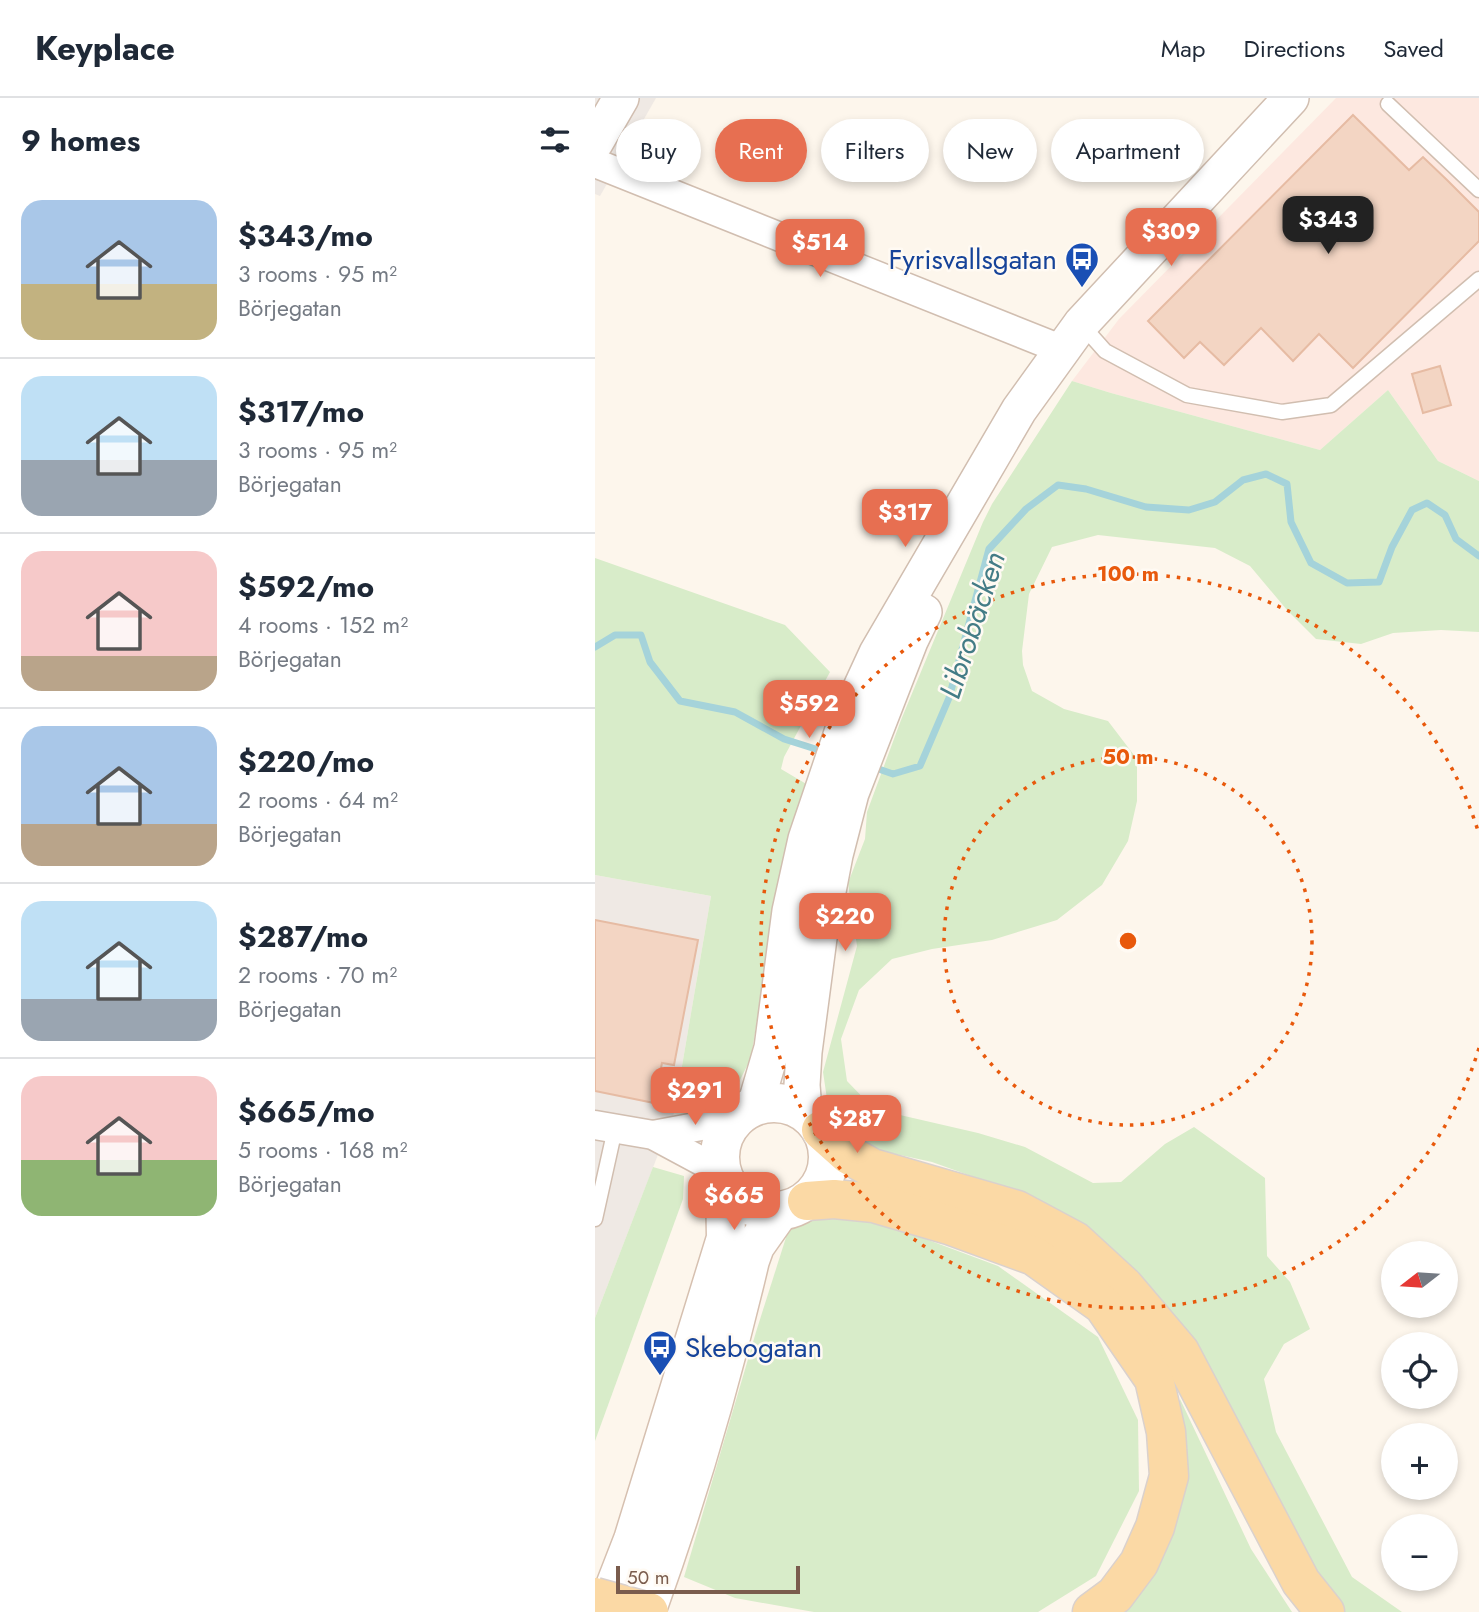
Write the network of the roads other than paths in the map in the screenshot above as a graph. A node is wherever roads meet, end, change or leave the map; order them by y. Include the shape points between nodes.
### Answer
1 (621, 98) edge
2 (1290, 98) edge
3 (1388, 104) dead end
4 (595, 143) edge
5 (595, 163) edge
6 (1479, 190) edge
7 (1479, 279) edge
8 (1072, 337) junction
9 (837, 787) junction
10 (744, 1113) junction
11 (813, 1121) junction
12 (605, 1127) edge
13 (653, 1135) junction
14 (723, 1177) junction
15 (793, 1206) junction
16 (595, 1217) edge
17 (595, 1597) edge
18 (605, 1612) edge
19 (648, 1612) edge
20 (1092, 1612) edge
21 (1325, 1612) edge

1 - 4 street
2 - 8 street
3 - 6 lane
5 - 8 street
7 - 8 lane via 1331,405 1282,412 1187,395
8 - 9 street via 1019,410 910,641 861,724
9 - 10 street via 799,866 772,1048
9 - 11 street via 804,1052 802,1084
10 - 11 main road via 771,1103 786,1104
10 - 13 street
10 - 14 main road via 721,1144
11 - 15 main road via 827,1145 825,1175 818,1189
11 - 21 main road via 849,1155 872,1168 1017,1210 1075,1241 1123,1286 1180,1352 1301,1582
12 - 13 street
12 - 16 lane
13 - 14 street
14 - 15 main road via 748,1206 763,1211
14 - 18 main road via 726,1238 633,1540
15 - 19 main road via 755,1246 750,1260 726,1360
15 - 20 main road via 834,1199 874,1203 949,1225 1034,1256 1103,1305 1154,1380 1166,1432 1169,1476 1156,1527 1139,1563 1115,1595
17 - 19 main road, bridge

